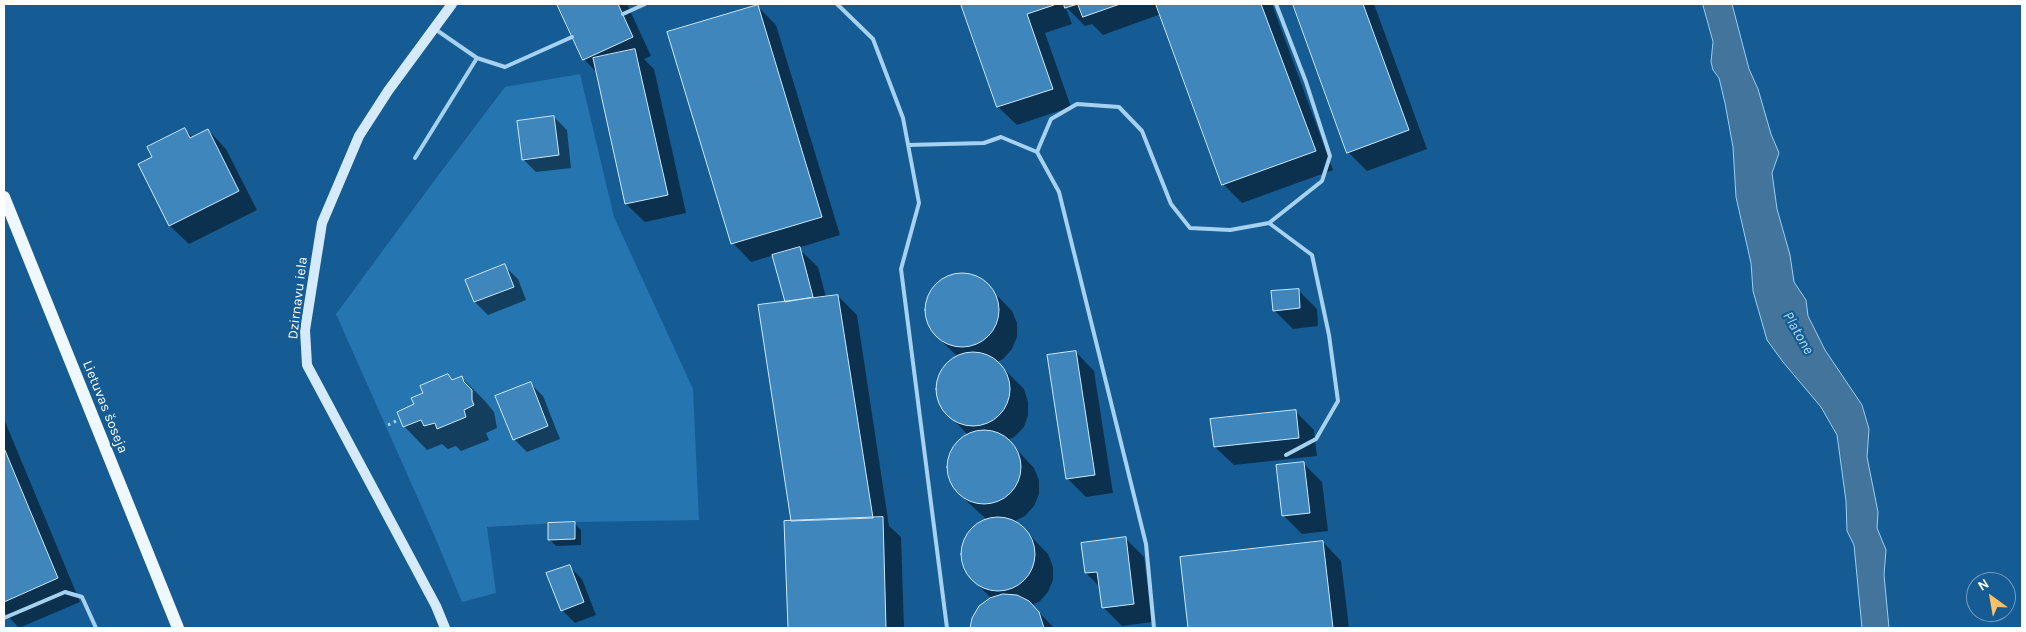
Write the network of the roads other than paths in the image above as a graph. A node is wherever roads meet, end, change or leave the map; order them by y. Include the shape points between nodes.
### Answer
1 (452, 4) edge
2 (645, 4) edge
3 (837, 4) edge
4 (1276, 4) edge
5 (623, 14) dead end
6 (434, 27) junction
7 (572, 37) dead end
8 (477, 58) junction
9 (908, 145) junction
10 (1037, 152) junction
11 (415, 158) dead end
12 (4, 197) edge
13 (1269, 223) junction
14 (1286, 455) dead end
15 (4, 618) edge
16 (96, 628) edge
17 (178, 628) edge
18 (445, 628) edge
19 (947, 628) edge
20 (1154, 628) edge

1 - 6 street, Dzirnavu iela
2 - 5 lane
3 - 9 lane via 872,39 903,118
4 - 13 lane via 1330,156 1322,181
6 - 8 lane
6 - 18 street, Dzirnavu iela via 358,136 322,223 305,330 307,365
7 - 8 lane via 505,67
8 - 11 lane
9 - 10 lane via 984,143 1001,137
9 - 19 lane via 919,203 901,269
10 - 13 lane via 1051,119 1076,104 1119,107 1142,131 1171,204 1190,228 1230,230
10 - 20 lane via 1060,192 1092,319 1146,544
12 - 17 main road, Lietuvas šoseja
13 - 14 lane via 1312,255 1329,335 1338,401 1316,439
15 - 16 lane via 65,592 82,597

